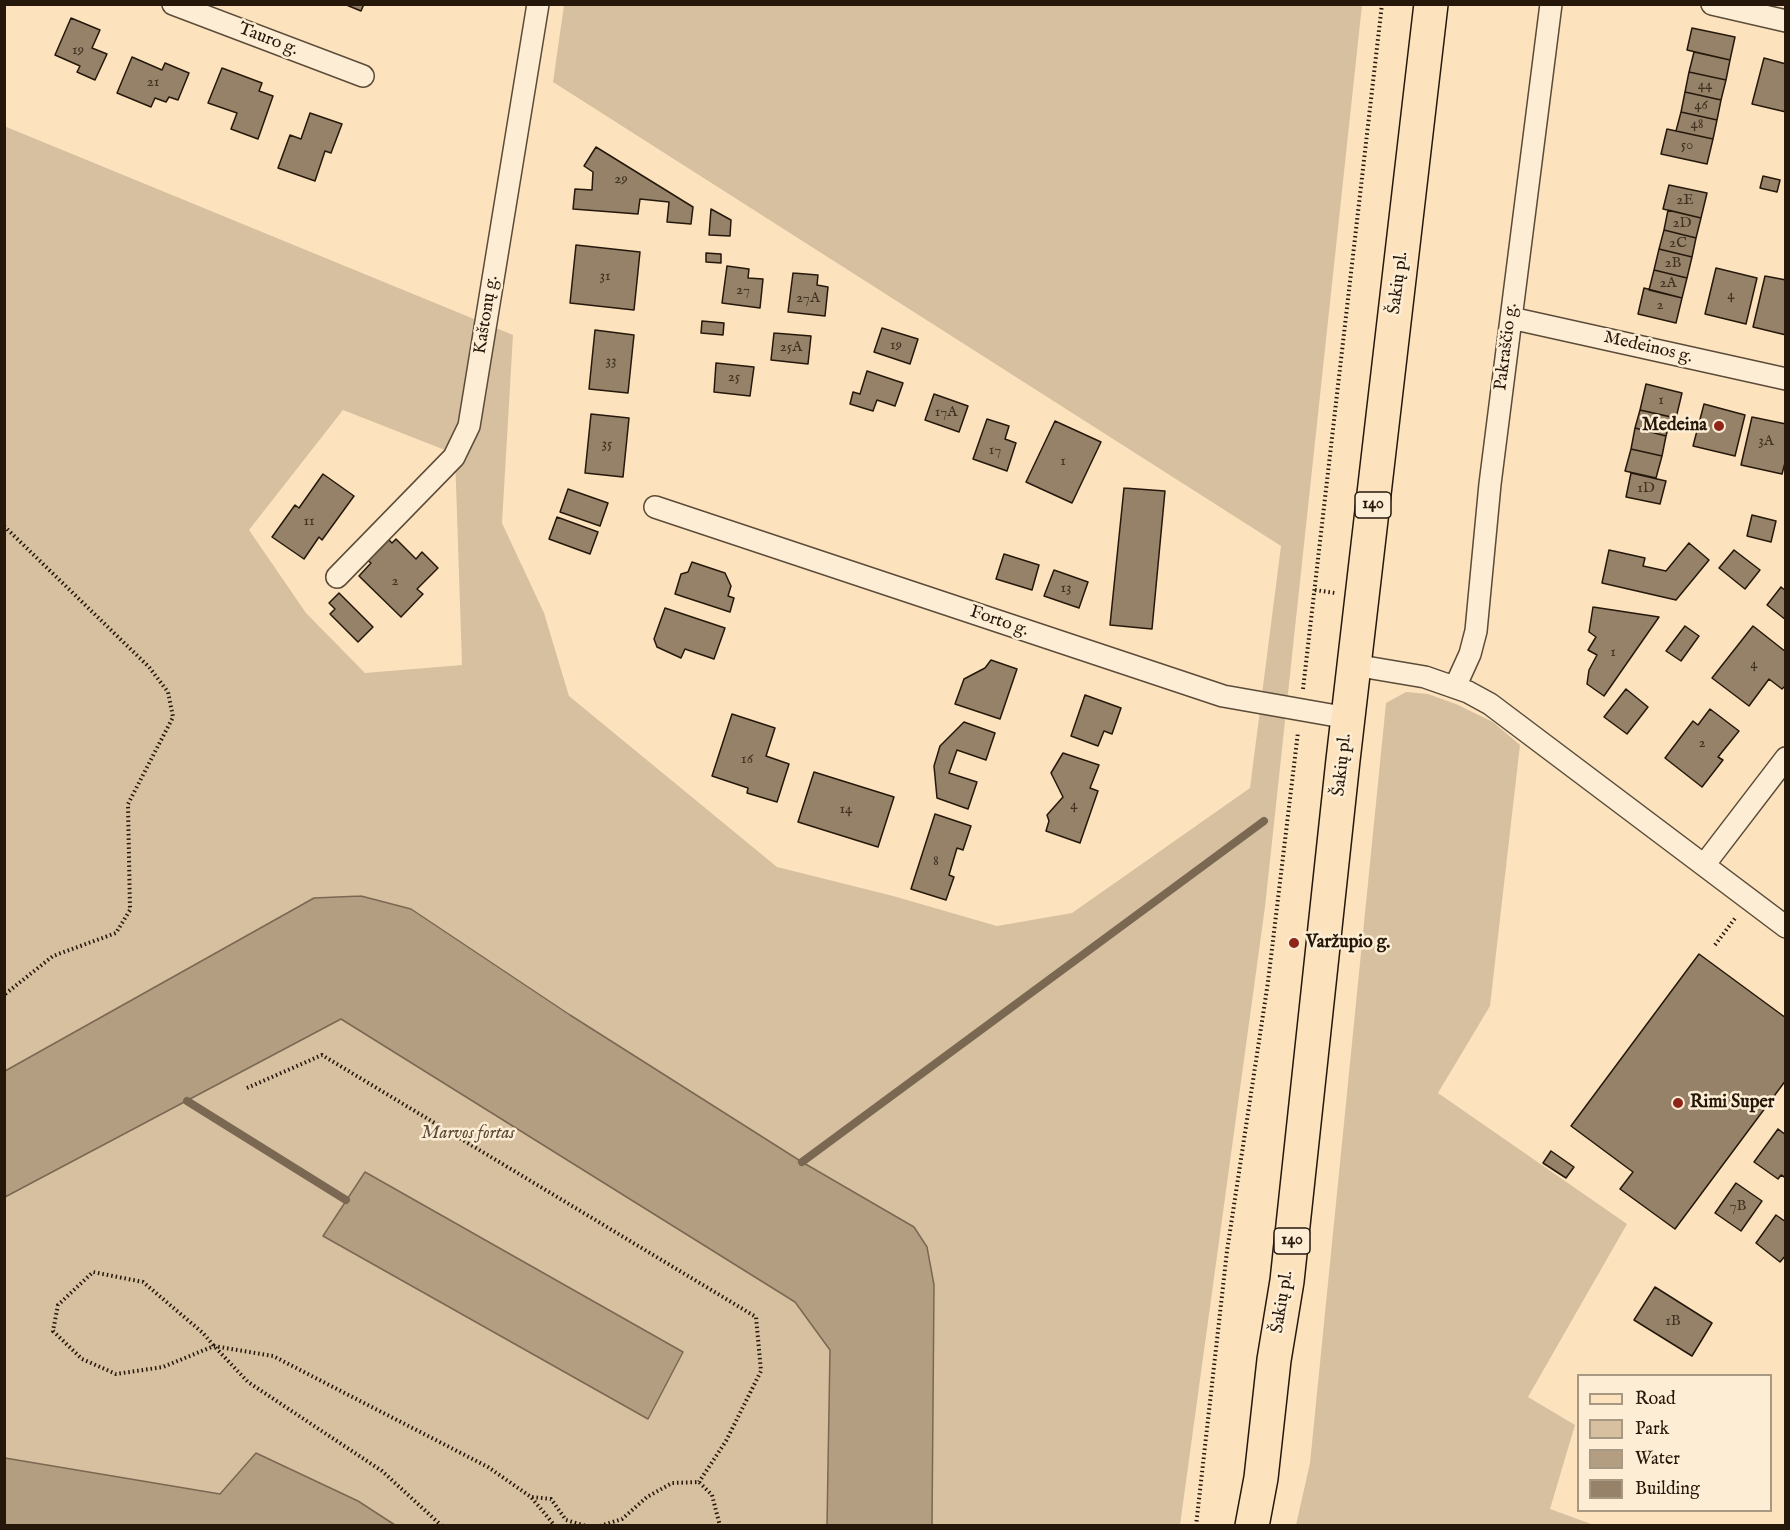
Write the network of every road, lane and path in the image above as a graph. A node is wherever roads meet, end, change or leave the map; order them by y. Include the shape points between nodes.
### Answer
1 (173, 4) edge
2 (538, 4) edge
3 (1382, 4) edge
4 (1431, 4) edge
5 (1551, 4) edge
6 (1712, 4) edge
7 (1785, 21) edge
8 (363, 76) dead end
9 (1511, 318) junction
10 (1785, 379) edge
11 (655, 507) dead end
12 (4, 526) edge
13 (337, 577) dead end
14 (1354, 665) junction
15 (1455, 687) junction
16 (1300, 711) junction
17 (1348, 718) junction
18 (1785, 758) edge
19 (1704, 865) junction
20 (1749, 899) junction
21 (1785, 927) edge
22 (1715, 945) dead end
23 (4, 995) edge
24 (247, 1088) dead end
25 (214, 1346) junction
26 (699, 1482) junction
27 (531, 1497) junction
28 (442, 1526) edge
29 (555, 1526) edge
30 (586, 1526) edge
31 (600, 1526) edge
32 (720, 1526) edge
33 (1196, 1526) edge
34 (1252, 1526) edge

1 - 8 street, Tauro g.
2 - 13 street, Kaštonų g. via 469,426 454,457
3 - 16 path
4 - 14 main road, Šakių pl. / 140
5 - 9 street, Pakraščio g.
6 - 7 street
9 - 10 street, Medeinos g.
9 - 15 street, Pakraščio g. via 1476,632
11 - 16 street, Forto g. via 1223,696
12 - 23 path via 149,668 168,692 172,717 128,804 130,910 117,933 53,956
14 - 15 street via 1414,674
14 - 17 main road, Šakių pl. / 140
15 - 19 street via 1490,704
16 - 17 street, Forto g.
16 - 33 path via 1268,982 1227,1251
17 - 34 main road, Šakių pl. / 140 via 1287,1281
18 - 19 street
19 - 20 street
20 - 21 street
20 - 22 path
24 - 26 path via 322,1055 756,1317 761,1371 726,1441
25 - 25 path via 163,1367 116,1374 82,1359 53,1331 58,1305 93,1272 143,1282
25 - 27 path via 273,1356 488,1467
25 - 28 path via 248,1382 382,1471
26 - 31 path via 672,1484 647,1497 622,1520
26 - 32 path via 712,1495
27 - 29 path
27 - 30 path via 551,1499 566,1520

